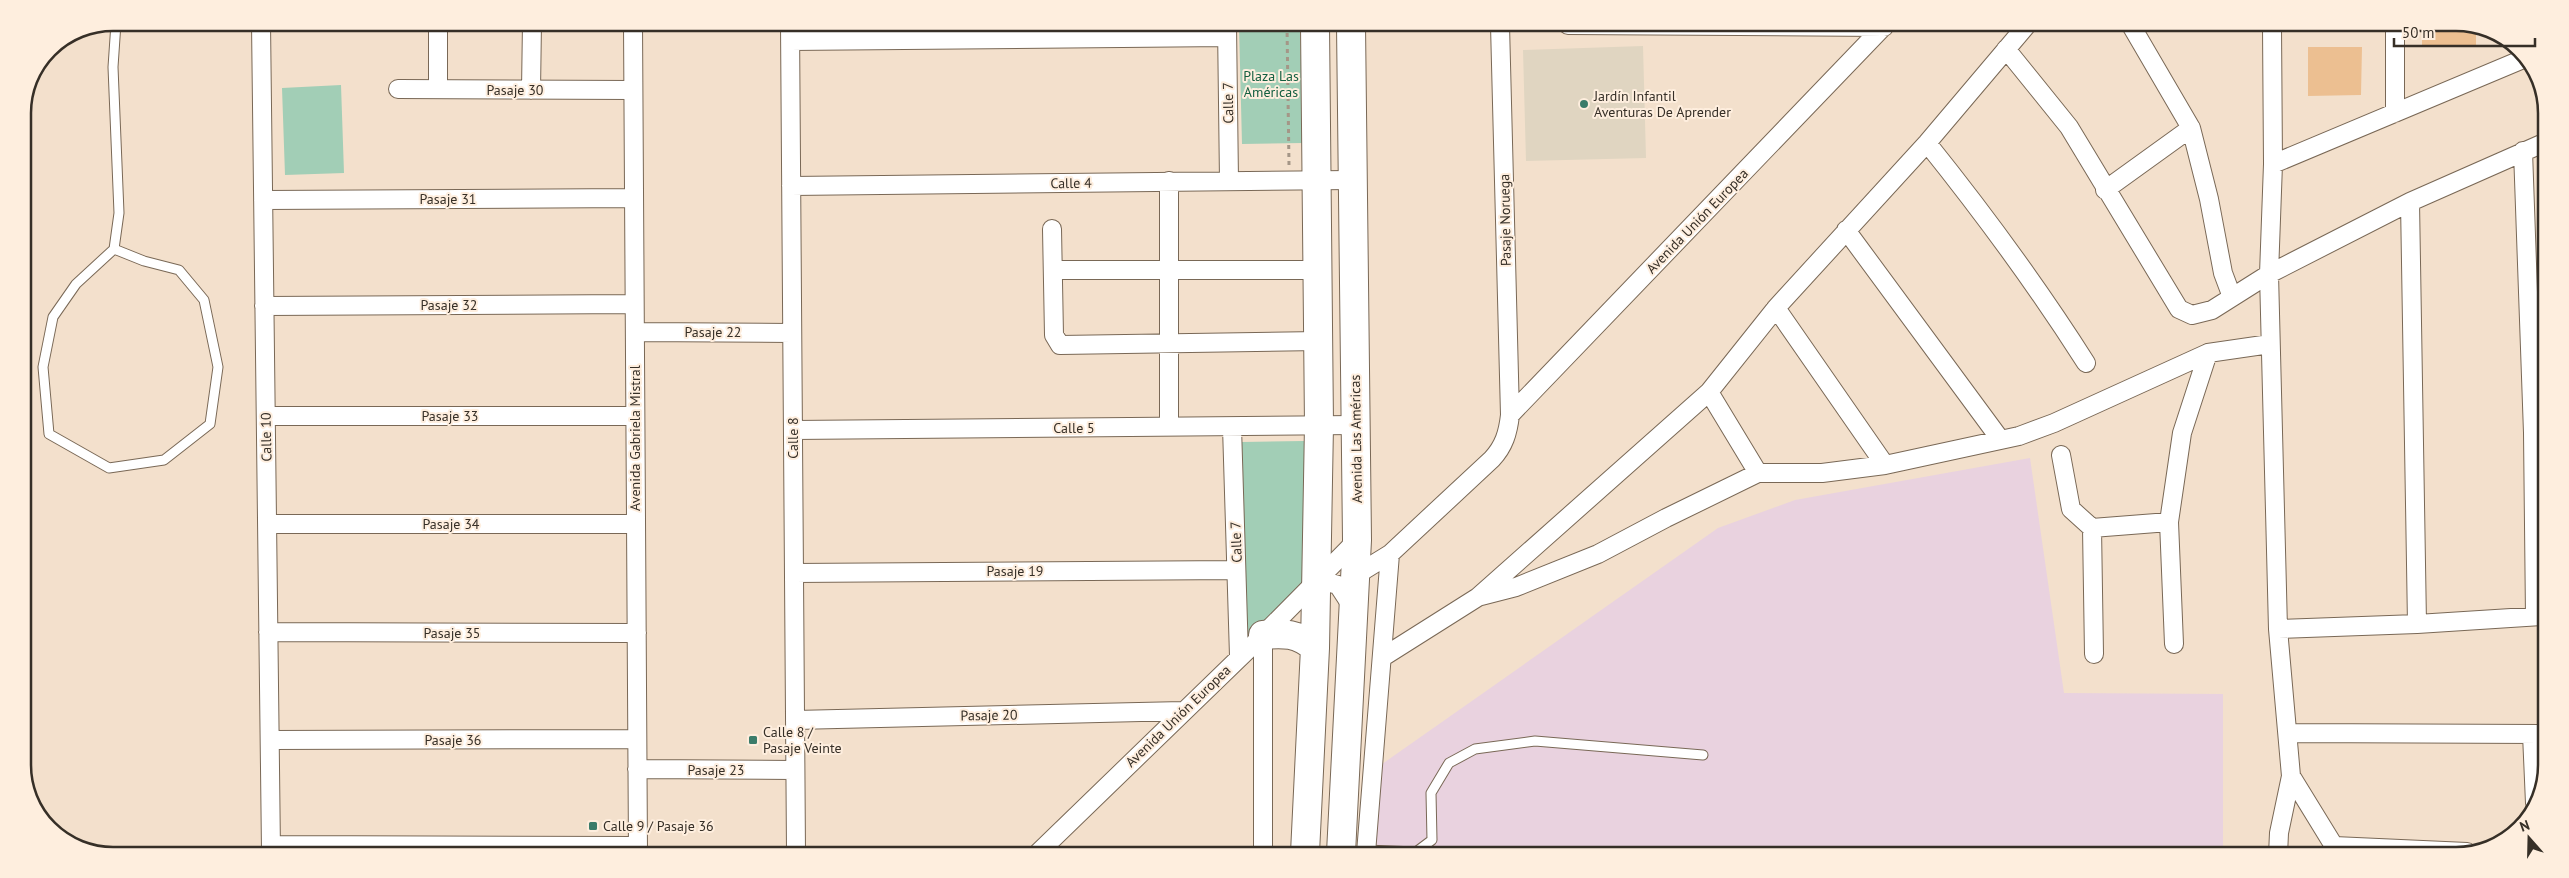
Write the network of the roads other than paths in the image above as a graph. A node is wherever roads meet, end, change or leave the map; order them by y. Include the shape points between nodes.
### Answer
1 (115, 31) edge
2 (261, 31) edge
3 (438, 31) edge
4 (532, 31) edge
5 (632, 31) edge
6 (1227, 31) edge
7 (1315, 31) edge
8 (1351, 31) edge
9 (1500, 31) edge
10 (1879, 31) edge
11 (2022, 31) edge
12 (2135, 31) edge
13 (2272, 31) edge
14 (2395, 31) edge
15 (790, 32) edge
16 (2006, 49) junction
17 (2520, 61) edge
18 (398, 89) dead end
19 (438, 89) junction
20 (531, 90) junction
21 (633, 90) junction
22 (2395, 113) junction
23 (2191, 128) junction
24 (1927, 143) junction
25 (2538, 145) edge
26 (2523, 151) junction
27 (2273, 164) junction
28 (1317, 180) junction
29 (1351, 180) junction
30 (1229, 181) junction
31 (1169, 182) junction
32 (791, 186) junction
33 (2105, 190) junction
34 (634, 198) junction
35 (263, 200) junction
36 (2410, 202) junction
37 (1052, 229) dead end
38 (1846, 230) junction
39 (114, 249) junction
40 (1054, 270) junction
41 (1168, 270) junction
42 (1318, 270) junction
43 (2269, 274) junction
44 (2232, 297) junction
45 (634, 304) junction
46 (264, 306) junction
47 (1776, 308) junction
48 (635, 332) junction
49 (792, 333) junction
50 (1319, 341) junction
51 (1168, 342) junction
52 (2270, 344) junction
53 (2208, 353) junction
54 (2086, 363) dead end
55 (1709, 392) junction
56 (266, 416) junction
57 (635, 416) junction
58 (1510, 416) junction
59 (1319, 425) junction
60 (1232, 426) junction
61 (1356, 426) junction
62 (1169, 427) junction
63 (793, 430) junction
64 (2000, 439) junction
65 (2061, 455) dead end
66 (1885, 465) junction
67 (1758, 473) junction
68 (2170, 522) junction
69 (267, 524) junction
70 (636, 524) junction
71 (2092, 528) junction
72 (1357, 540) junction
73 (1390, 554) junction
74 (1236, 570) junction
75 (794, 573) junction
76 (1356, 575) junction
77 (1316, 579) junction
78 (2538, 588) edge
79 (1478, 597) junction
80 (1354, 611) junction
81 (2538, 616) edge
82 (2417, 624) junction
83 (2278, 629) junction
84 (268, 632) junction
85 (636, 633) junction
86 (1263, 635) junction
87 (2174, 644) dead end
88 (1315, 648) junction
89 (2094, 654) dead end
90 (1239, 656) junction
91 (1383, 657) junction
92 (1183, 711) junction
93 (795, 720) junction
94 (2288, 734) junction
95 (2537, 734) edge
96 (637, 739) junction
97 (270, 740) junction
98 (1703, 755) dead end
99 (637, 770) junction
100 (795, 770) junction
101 (2291, 776) junction
102 (2536, 782) edge
103 (271, 847) edge
104 (638, 847) edge
105 (796, 847) edge
106 (1044, 847) edge
107 (1263, 847) edge
108 (1305, 847) edge
109 (1357, 847) edge
110 (1358, 847) edge
111 (1423, 847) edge
112 (2278, 847) edge
113 (2332, 847) edge

1 - 39 lane via 113,66 119,213
2 - 35 street, Calle 10
3 - 19 street
4 - 20 street
5 - 21 street, Avenida Gabriela Mistral
6 - 15 street
6 - 30 street, Calle 7
7 - 28 main road
8 - 29 main road, Avenida Las Américas
9 - 58 street, Pasaje Noruega
10 - 58 street, Avenida Unión Europea
11 - 16 street
12 - 23 street
13 - 27 street
14 - 22 street
15 - 32 street, Calle 8
16 - 24 street
16 - 33 street via 2069,127
17 - 22 street
18 - 19 street, Pasaje 30
19 - 20 street, Pasaje 30
20 - 21 street, Pasaje 30
21 - 34 street, Avenida Gabriela Mistral
22 - 27 street
23 - 33 street
23 - 44 street via 2210,198 2223,273
24 - 38 street
24 - 54 street via 2042,293
25 - 26 street
26 - 36 street
26 - 78 street
27 - 43 street
28 - 29 street, Calle 4
28 - 30 street, Calle 4
28 - 42 main road
29 - 61 main road, Avenida Las Américas
30 - 31 street, Calle 4
31 - 32 street, Calle 4
31 - 41 street
32 - 49 street, Calle 8
33 - 44 street via 2179,309 2192,315 2212,310
34 - 35 street, Pasaje 31
34 - 45 street, Avenida Gabriela Mistral
35 - 46 street, Calle 10
36 - 43 street
36 - 82 street
37 - 40 street
38 - 47 street
38 - 64 street
39 - 39 lane via 76,284 53,317 42,368 49,434 109,468 164,460 210,424 218,367 204,300 179,270
40 - 41 street
40 - 51 street via 1054,335 1060,344
41 - 42 street
41 - 51 street
42 - 50 main road
43 - 44 street
43 - 52 street
45 - 46 street, Pasaje 32
45 - 48 street, Avenida Gabriela Mistral
46 - 56 street, Calle 10
47 - 55 street
47 - 66 street
48 - 49 street, Pasaje 22
48 - 57 street, Avenida Gabriela Mistral
49 - 63 street, Calle 8
50 - 51 street
50 - 59 main road
51 - 62 street
52 - 53 street
52 - 83 street
53 - 64 street via 2054,423 2019,436
53 - 68 street via 2182,434
55 - 67 street
55 - 79 street
56 - 57 street, Pasaje 33
56 - 69 street, Calle 10
57 - 70 street, Avenida Gabriela Mistral
58 - 73 street via 1502,448
59 - 60 street, Calle 5
59 - 61 street, Calle 5
59 - 77 main road
60 - 62 street, Calle 5
60 - 74 street, Calle 7
61 - 72 main road, Avenida Las Américas
62 - 63 street, Calle 5
63 - 75 street, Calle 8
64 - 66 street
65 - 71 street via 2071,509
66 - 67 street via 1822,473
67 - 79 street via 1598,554 1516,587
68 - 71 street
68 - 87 street
69 - 70 street, Pasaje 34
69 - 84 street, Calle 10
70 - 85 street, Avenida Gabriela Mistral
71 - 89 street
72 - 76 main road, Avenida Las Américas
72 - 77 street, Avenida Unión Europea
73 - 76 street
73 - 91 street
74 - 75 street, Pasaje 19
74 - 90 street, Calle 7
75 - 93 street, Calle 8
76 - 80 main road, Avenida Las Américas
77 - 80 street via 1338,585
77 - 86 street, Avenida Unión Europea
77 - 88 main road
79 - 91 street
80 - 109 main road, Avenida Las Américas
81 - 82 street
82 - 83 street
83 - 94 street
84 - 85 street, Pasaje 35
84 - 97 street, Calle 10
85 - 96 street, Avenida Gabriela Mistral
86 - 88 main road via 1293,634
86 - 90 street, Avenida Unión Europea
86 - 107 street
88 - 108 main road
90 - 92 street, Avenida Unión Europea
91 - 110 street
92 - 93 street, Pasaje 20
92 - 106 street, Avenida Unión Europea
93 - 100 street, Calle 8
94 - 95 street
94 - 101 street
95 - 102 street
96 - 97 street, Pasaje 36
96 - 99 street, Avenida Gabriela Mistral
97 - 103 street, Calle 10
98 - 111 lane via 1535,741 1475,749 1449,763 1431,793 1432,840
99 - 100 street, Pasaje 23
99 - 104 street, Avenida Gabriela Mistral
100 - 105 street, Calle 8
101 - 112 street
101 - 113 street

